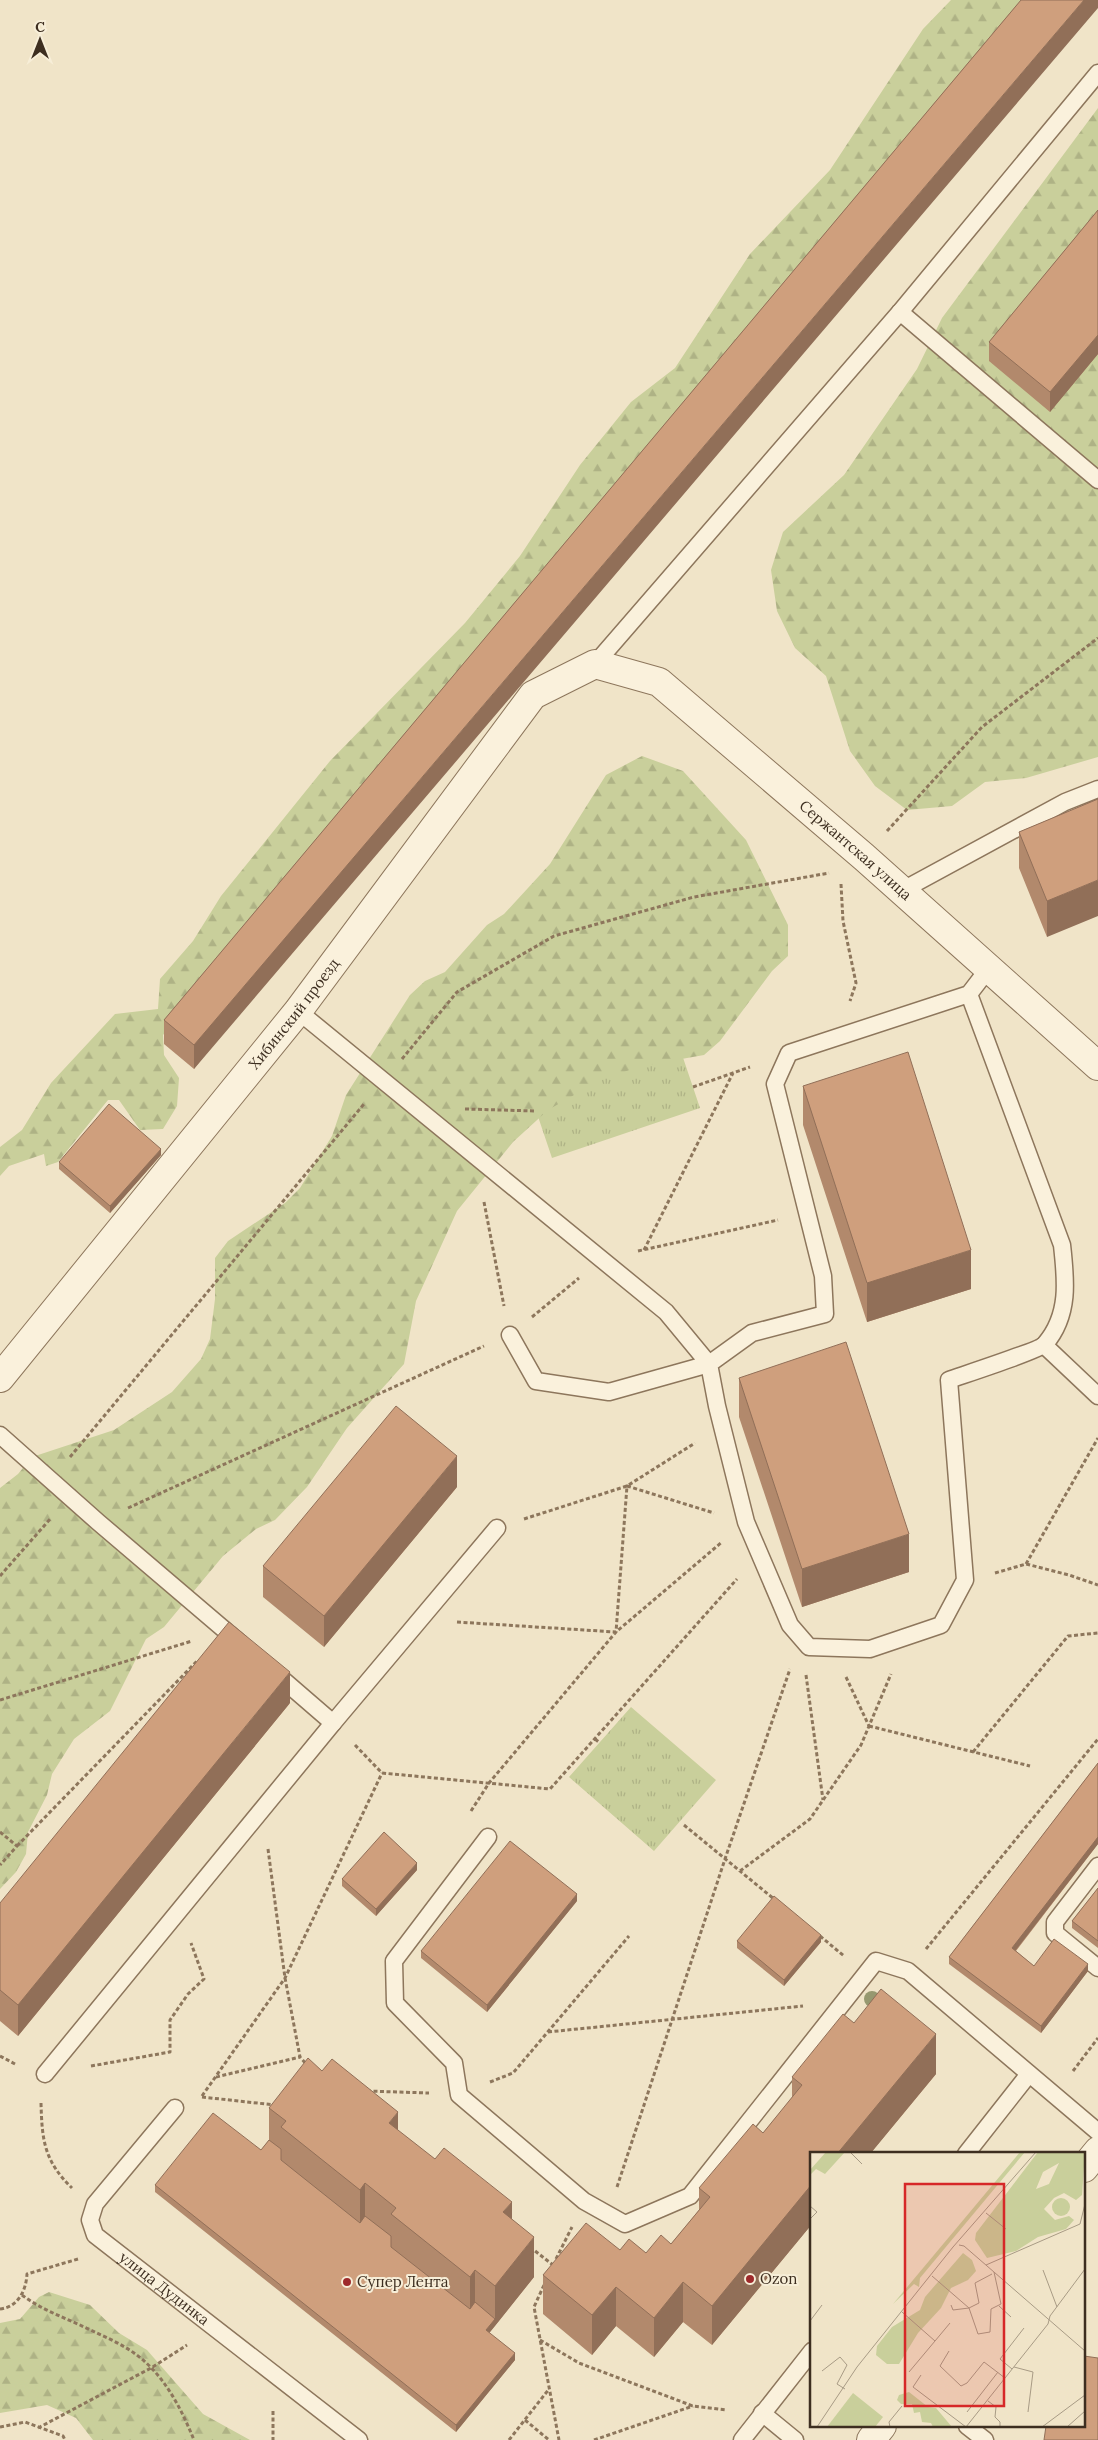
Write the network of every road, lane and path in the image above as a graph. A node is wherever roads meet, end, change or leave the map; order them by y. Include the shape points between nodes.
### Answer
1 (1098, 72) edge
2 (900, 312) junction
3 (1098, 480) edge
4 (1098, 638) edge
5 (594, 664) junction
6 (1098, 789) edge
7 (864, 857) junction
8 (840, 879) dead end
9 (901, 891) junction
10 (988, 968) junction
11 (969, 994) junction
12 (298, 1011) junction
13 (839, 1036) junction
14 (789, 1053) junction
15 (1098, 1066) edge
16 (733, 1073) junction
17 (693, 1087) dead end
18 (417, 1108) junction
19 (536, 1111) dead end
20 (474, 1155) junction
21 (808, 1214) junction
22 (644, 1250) junction
23 (602, 1260) junction
24 (510, 1334) junction
25 (1044, 1345) junction
26 (709, 1364) junction
27 (0, 1378) edge
28 (1098, 1396) edge
29 (722, 1426) junction
30 (0, 1435) edge
31 (1098, 1438) edge
32 (627, 1486) junction
33 (70, 1497) junction
34 (98, 1522) junction
35 (746, 1522) junction
36 (497, 1528) joint
37 (759, 1554) junction
38 (1026, 1564) junction
39 (0, 1576) edge
40 (965, 1580) junction
41 (1098, 1585) edge
42 (419, 1620) junction
43 (226, 1631) junction
44 (616, 1632) junction
45 (1098, 1632) edge
46 (801, 1637) junction
47 (906, 1637) junction
48 (833, 1647) junction
49 (0, 1700) edge
50 (333, 1723) junction
51 (869, 1726) junction
52 (595, 1738) junction
53 (1098, 1739) edge
54 (600, 1742) dead end
55 (973, 1752) junction
56 (1030, 1766) dead end
57 (382, 1773) junction
58 (489, 1783) junction
59 (823, 1801) junction
60 (263, 1809) junction
61 (684, 1825) dead end
62 (0, 1832) edge
63 (488, 1837) joint
64 (17, 1846) junction
65 (725, 1859) junction
66 (0, 1865) edge
67 (1098, 1866) edge
68 (740, 1871) junction
69 (777, 1901) edge
70 (179, 1911) junction
71 (814, 1931) edge
72 (629, 1936) dead end
73 (1098, 1968) edge
74 (908, 1971) junction
75 (866, 1974) junction
76 (284, 1978) junction
77 (843, 2001) junction
78 (673, 2020) junction
79 (547, 2032) junction
80 (1098, 2038) edge
81 (300, 2057) junction
82 (311, 2070) edge
83 (45, 2074) junction
84 (1029, 2074) junction
85 (215, 2077) junction
86 (366, 2090) edge
87 (458, 2094) junction
88 (1055, 2095) junction
89 (201, 2097) junction
90 (280, 2106) edge
91 (175, 2108) joint
92 (1098, 2132) edge
93 (1098, 2151) edge
94 (968, 2152) edge
95 (1086, 2166) edge
96 (584, 2201) junction
97 (94, 2204) junction
98 (609, 2214) junction
99 (522, 2241) edge
100 (113, 2249) junction
101 (554, 2265) junction
102 (550, 2273) edge
103 (546, 2282) dead end
104 (22, 2295) junction
105 (0, 2309) edge
106 (215, 2328) junction
107 (540, 2340) junction
108 (810, 2353) edge
109 (151, 2368) junction
110 (549, 2388) junction
111 (693, 2406) junction
112 (762, 2413) junction
113 (525, 2420) junction
114 (0, 2427) edge
115 (38, 2428) junction
116 (880, 2428) edge
117 (970, 2428) edge
118 (65, 2440) edge
119 (194, 2440) edge
120 (358, 2440) edge
121 (509, 2440) edge
122 (548, 2440) edge
123 (559, 2440) edge
124 (594, 2440) edge
125 (742, 2440) edge
126 (795, 2440) edge
127 (871, 2440) edge
128 (985, 2440) edge

1 - 2 lane
2 - 3 lane
2 - 5 lane
4 - 7 path via 982,727
5 - 7 street, Сержантская улица via 659,682
5 - 12 street, Хибинский проезд via 533,695
6 - 9 lane via 1065,802
7 - 9 street, Сержантская улица
8 - 13 path via 843,921 856,982
9 - 10 street, Сержантская улица
10 - 11 lane
10 - 15 street, Сержантская улица
11 - 13 lane
11 - 25 lane via 1062,1245 1067,1286 1060,1318
12 - 18 lane
12 - 27 street, Хибинский проезд
13 - 14 lane
14 - 16 path
14 - 21 lane via 775,1084
16 - 17 path
16 - 22 path
18 - 19 path
18 - 20 lane
20 - 23 lane
20 - 24 path
21 - 22 path
21 - 26 lane via 823,1276 825,1314 752,1333
22 - 23 path
23 - 24 path
23 - 26 lane via 666,1312
24 - 26 lane via 536,1381 554,1384 609,1392
24 - 34 path
25 - 28 lane
25 - 40 lane via 949,1380
26 - 29 lane
29 - 32 path
29 - 35 lane
30 - 33 lane
31 - 38 path
32 - 35 path
32 - 36 path
32 - 44 path
33 - 34 lane
33 - 39 path
34 - 43 lane
35 - 37 lane
35 - 44 path
36 - 42 lane
37 - 46 lane via 790,1625
37 - 52 path
38 - 40 path
38 - 41 path
40 - 47 lane via 941,1625
42 - 44 path
42 - 50 lane
43 - 49 path
43 - 50 lane
43 - 64 path
44 - 58 path
45 - 55 path via 1068,1636
46 - 48 lane via 809,1647
46 - 59 path
46 - 65 path
47 - 48 lane via 870,1649
47 - 51 path
48 - 51 path
50 - 57 path
50 - 60 lane
51 - 55 path
51 - 59 path via 861,1745
52 - 54 path
52 - 58 path via 550,1788
53 - 74 path
55 - 56 path
57 - 58 path
57 - 76 path
58 - 63 path via 468,1815
59 - 68 path via 810,1819
60 - 70 lane
60 - 76 path
61 - 65 path
62 - 64 path
63 - 87 lane via 394,1961 395,2003 454,2064
64 - 66 path
65 - 68 path
65 - 78 path
67 - 73 lane via 1055,1922 1055,1933
68 - 69 path
70 - 83 lane
70 - 83 path via 204,1979 188,1994 170,2020 170,2052
71 - 75 path
72 - 79 path
74 - 75 lane via 876,1961
74 - 84 lane
75 - 77 lane
76 - 81 path
76 - 85 path
77 - 78 path
77 - 98 lane via 690,2196 625,2224
78 - 79 path
78 - 98 path
79 - 87 path via 513,2073
80 - 88 path
81 - 82 path
81 - 85 path
83 - 97 path via 41,2094 44,2142 54,2169
84 - 88 lane
84 - 94 lane
85 - 89 path
86 - 87 path
87 - 96 lane
88 - 92 lane
89 - 90 path
89 - 91 path
91 - 97 lane
93 - 95 street
96 - 98 lane
96 - 101 path
97 - 100 lane, улица Дудинка via 90,2220 95,2235
99 - 101 path
100 - 104 path via 27,2274
100 - 106 lane, улица Дудинка
101 - 102 path
103 - 107 path via 534,2307
104 - 105 path via 15,2303
104 - 109 path via 135,2353
106 - 109 path
106 - 120 lane, улица Дудинка
107 - 110 path
107 - 111 path via 579,2363
108 - 112 lane
109 - 115 path
109 - 119 path via 172,2393
110 - 113 path
110 - 123 path
111 - 112 path
111 - 124 path
112 - 125 lane
112 - 126 lane
113 - 121 path
113 - 122 path
114 - 115 path via 25,2422
115 - 118 path via 63,2436
116 - 127 street
117 - 128 lane

